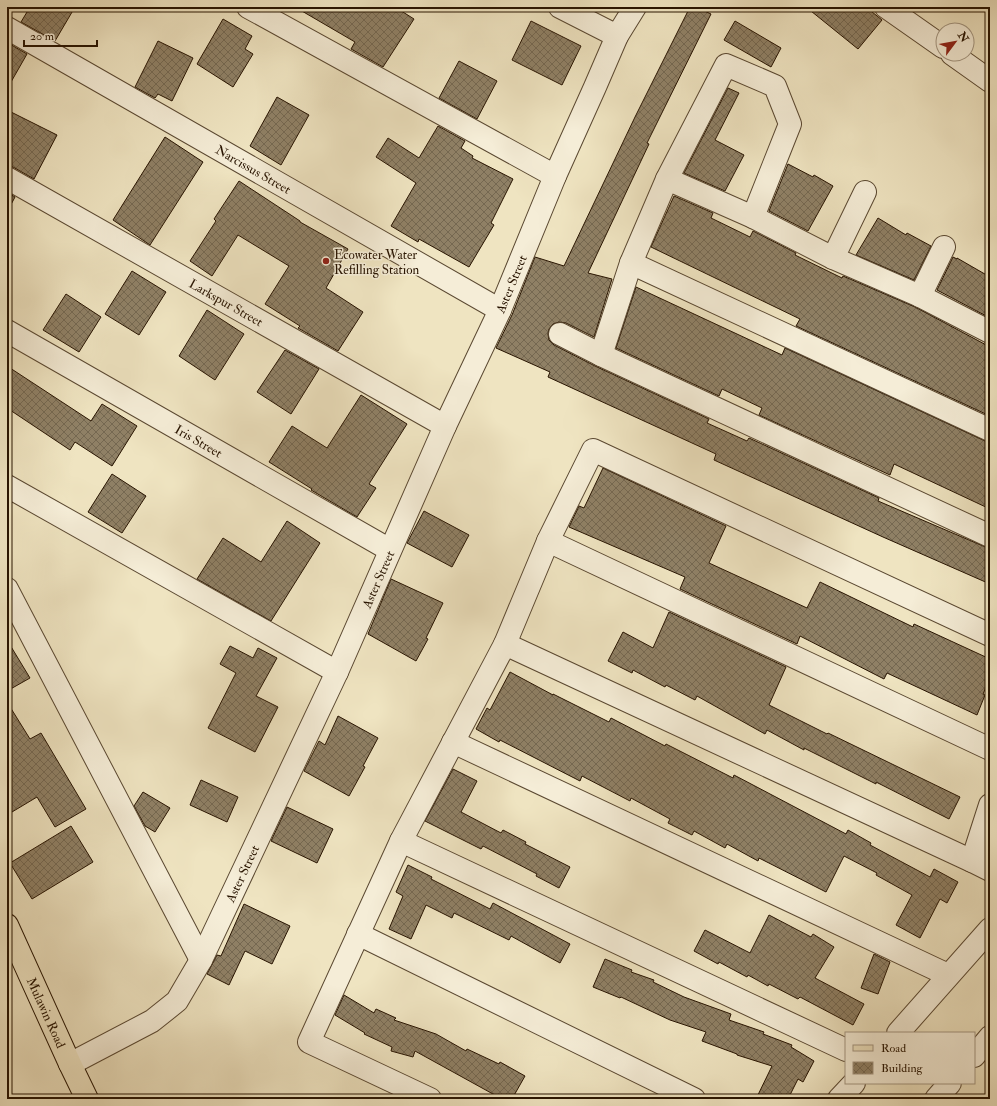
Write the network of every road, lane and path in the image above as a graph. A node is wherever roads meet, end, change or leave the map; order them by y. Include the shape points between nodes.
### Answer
1 (248, 7) edge
2 (560, 7) edge
3 (635, 7) edge
4 (886, 7) edge
5 (7, 28) edge
6 (616, 36) junction
7 (935, 42) edge
8 (963, 62) edge
9 (990, 81) edge
10 (555, 176) junction
11 (7, 178) edge
12 (667, 179) junction
13 (865, 192) dead end
14 (753, 217) junction
15 (944, 247) dead end
16 (833, 258) junction
17 (631, 263) junction
18 (920, 296) junction
19 (500, 310) junction
20 (7, 331) edge
21 (990, 332) edge
22 (560, 334) dead end
23 (601, 355) junction
24 (445, 426) junction
25 (990, 430) edge
26 (7, 486) edge
27 (990, 536) edge
28 (548, 541) junction
29 (390, 550) junction
30 (7, 589) edge
31 (990, 635) edge
32 (505, 644) junction
33 (338, 672) junction
34 (453, 742) junction
35 (990, 749) edge
36 (990, 805) edge
37 (401, 841) junction
38 (981, 866) edge
39 (7, 925) edge
40 (990, 929) edge
41 (358, 934) junction
42 (201, 960) junction
43 (948, 975) junction
44 (899, 1032) edge
45 (990, 1037) edge
46 (845, 1050) edge
47 (975, 1055) edge
48 (70, 1064) junction
49 (853, 1084) edge
50 (949, 1084) edge
51 (87, 1099) edge
52 (430, 1099) edge
53 (694, 1099) edge
54 (839, 1099) edge
55 (936, 1099) edge

1 - 10 street
2 - 6 street
3 - 6 street, Aster Street
4 - 7 street
5 - 19 street, Narcissus Street
6 - 10 street, Aster Street via 596,87
8 - 9 street
10 - 19 street, Aster Street
11 - 24 street, Larkspur Street
12 - 14 street
12 - 14 street via 726,65 775,86 790,124
12 - 17 street
13 - 16 street
14 - 16 street
15 - 18 street
16 - 18 street
17 - 23 street
17 - 25 street
18 - 21 street
19 - 24 street, Aster Street
20 - 29 street, Iris Street
22 - 23 street
23 - 27 street
24 - 29 street, Aster Street
26 - 33 street
28 - 31 street via 593,450
28 - 32 street
28 - 35 street
29 - 33 street, Aster Street
30 - 42 street
32 - 34 street
32 - 38 street
33 - 42 street, Aster Street
34 - 37 street
34 - 43 street
36 - 38 street
37 - 41 street
37 - 46 street
39 - 48 main road, Mulawin Road
40 - 43 street
41 - 52 street via 309,1042
41 - 53 street
42 - 48 street, Aster Street via 176,1001 152,1021
43 - 44 street
45 - 47 street
48 - 51 main road, Mulawin Road
49 - 54 street
50 - 55 street

